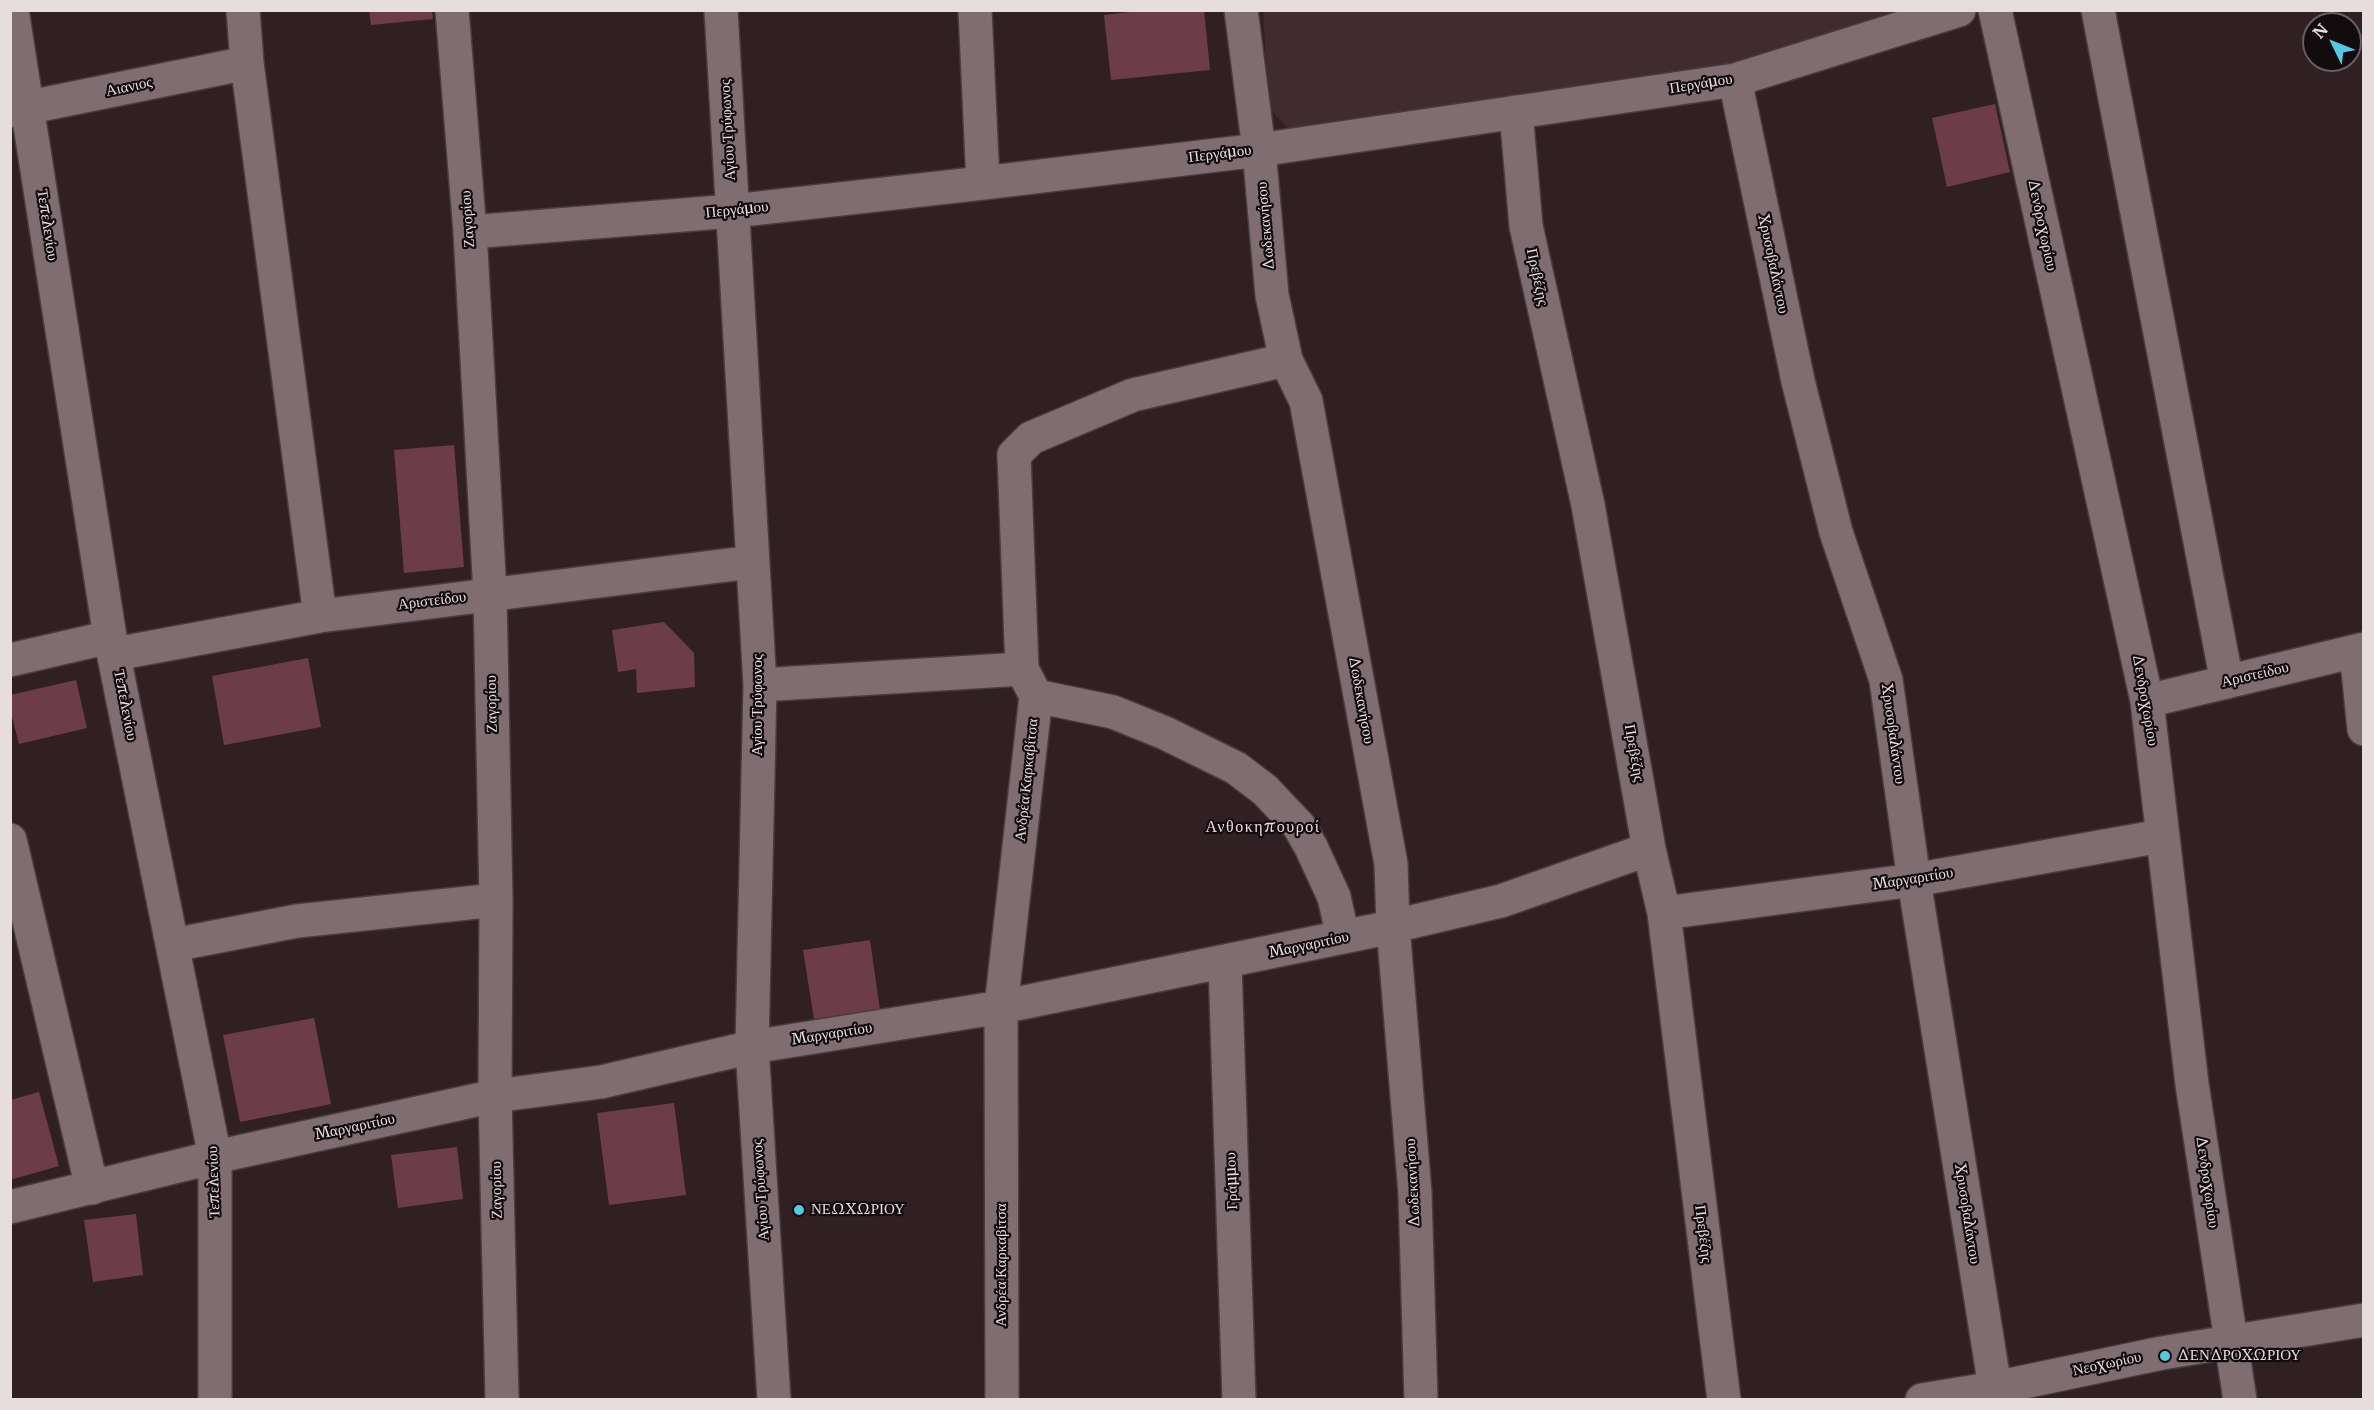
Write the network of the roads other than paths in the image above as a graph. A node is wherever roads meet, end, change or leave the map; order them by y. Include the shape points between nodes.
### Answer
1 (12, 10) edge
2 (243, 10) edge
3 (452, 10) edge
4 (721, 10) edge
5 (975, 10) edge
6 (1241, 10) edge
7 (1959, 10) edge
8 (1995, 10) edge
9 (2098, 10) edge
10 (247, 63) junction
11 (1735, 80) junction
12 (20, 109) edge
13 (1516, 112) junction
14 (1259, 150) junction
15 (983, 183) junction
16 (733, 211) junction
17 (470, 232) junction
18 (1286, 360) junction
19 (752, 562) junction
20 (490, 594) junction
21 (320, 616) junction
22 (113, 646) junction
23 (2360, 650) edge
24 (10, 660) edge
25 (1029, 682) junction
26 (2227, 682) junction
27 (760, 685) junction
28 (2147, 701) junction
29 (2364, 729) edge
30 (2161, 836) junction
31 (10, 840) edge
32 (1649, 849) junction
33 (1914, 880) junction
34 (496, 900) junction
35 (1664, 913) junction
36 (1393, 926) junction
37 (1342, 937) junction
38 (173, 945) junction
39 (1225, 963) junction
40 (1001, 1007) junction
41 (752, 1047) junction
42 (495, 1096) junction
43 (216, 1157) junction
44 (92, 1188) junction
45 (10, 1207) edge
46 (2364, 1320) edge
47 (2230, 1342) junction
48 (1996, 1394) edge
49 (215, 1400) edge
50 (502, 1400) edge
51 (774, 1400) edge
52 (1002, 1400) edge
53 (1239, 1400) edge
54 (1422, 1400) edge
55 (1724, 1400) edge
56 (1922, 1400) edge
57 (2240, 1400) edge

1 - 12 street, Τεπελενίου
2 - 10 street
3 - 17 street, Ζαγορίου
4 - 16 street, Αγίου Τρύφωνος
5 - 15 street
6 - 14 street, Δωδεκανήσου
7 - 11 street, Περγάμου
8 - 28 street, Δενδροχωρίου
9 - 26 street
10 - 12 street, Αιανιος
10 - 21 street
11 - 13 street, Περγάμου
11 - 33 street, Χρυσοβαλάντου via 1806,413 1836,532 1886,680
12 - 22 street, Τεπελενίου
13 - 14 street, Περγάμου
13 - 32 street, Πρεβέζης via 1526,226 1588,505
14 - 15 street, Περγάμου
14 - 18 street, Δωδεκανήσου via 1272,295
15 - 16 street, Περγάμου
16 - 17 street, Περγάμου
16 - 19 street, Αγίου Τρύφωνος
17 - 20 street, Ζαγορίου
18 - 25 street, Ανδρέα Καρκαβίτσα via 1132,395 1031,438 1020,447 1014,455
18 - 36 street, Δωδεκανήσου via 1306,401 1391,864
19 - 20 street, Αριστείδου
19 - 27 street, Αγίου Τρύφωνος
20 - 21 street, Αριστείδου
20 - 34 street, Ζαγορίου
21 - 22 street, Αριστείδου
22 - 24 street, Αριστείδου
22 - 38 street, Τεπελενίου
23 - 26 street, Αριστείδου
23 - 29 street
25 - 27 street
25 - 37 street via 1166,733 1236,768 1265,790 1299,826 1311,847 1334,897
25 - 40 street, Ανδρέα Καρκαβίτσα
26 - 28 street, Αριστείδου
27 - 41 street, Αγίου Τρύφωνος
28 - 30 street, Δενδροχωρίου
30 - 33 street, Μαργαριτίου
30 - 47 street, Δενδροχωρίου
31 - 44 street
32 - 35 street, Πρεβέζης
32 - 36 street, Μαργαριτίου via 1501,901
33 - 35 street, Μαργαριτίου
33 - 48 street, Χρυσοβαλάντου
34 - 38 street via 297,921
34 - 42 street, Ζαγορίου
35 - 55 street, Πρεβέζης
36 - 37 street, Μαργαριτίου
36 - 54 street, Δωδεκανήσου via 1415,1193
37 - 39 street, Μαργαριτίου
38 - 43 street, Τεπελενίου
39 - 40 street, Μαργαριτίου
39 - 53 street, Γράμμου
40 - 41 street, Μαργαριτίου
40 - 52 street, Ανδρέα Καρκαβίτσα
41 - 42 street, Μαργαριτίου via 601,1082
41 - 51 street, Αγίου Τρύφωνος
42 - 43 street, Μαργαριτίου
42 - 50 street, Ζαγορίου
43 - 44 street, Μαργαριτίου
43 - 49 street, Τεπελενίου
44 - 45 street, Μαργαριτίου
46 - 47 street, Νεοχωρίου
47 - 48 street, Νεοχωρίου via 2162,1353
47 - 57 street, Δενδροχωρίου
48 - 56 street, Νεοχωρίου

